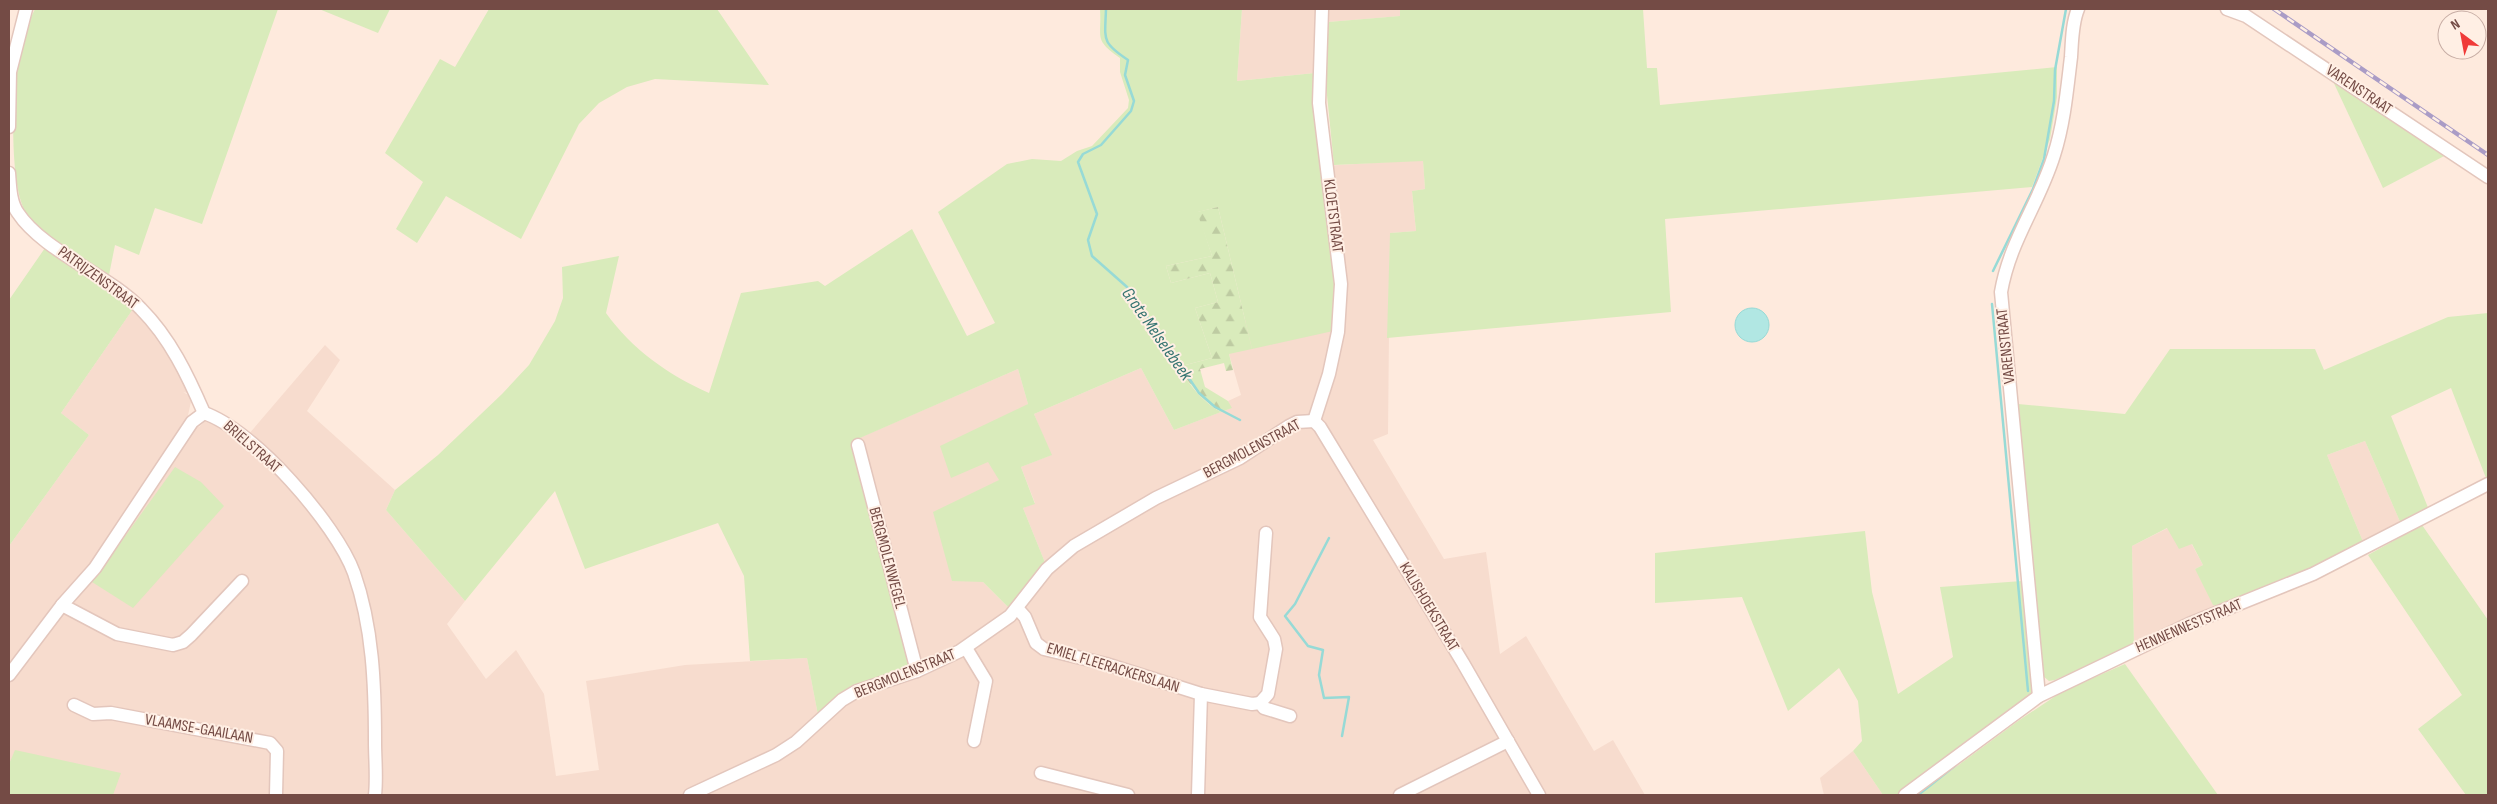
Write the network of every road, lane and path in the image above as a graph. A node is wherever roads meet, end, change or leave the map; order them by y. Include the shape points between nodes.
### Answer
1 (26, 9) edge
2 (1322, 9) edge
3 (2078, 9) edge
4 (2227, 9) edge
5 (9, 128) edge
6 (9, 173) edge
7 (2488, 177) edge
8 (204, 413) junction
9 (1314, 420) junction
10 (858, 445) dead end
11 (2488, 484) edge
12 (1266, 533) dead end
13 (242, 581) dead end
14 (62, 605) junction
15 (1017, 608) junction
16 (966, 648) junction
17 (917, 671) junction
18 (9, 674) edge
19 (1201, 694) junction
20 (2039, 696) junction
21 (1260, 703) junction
22 (74, 705) dead end
23 (1290, 716) dead end
24 (1508, 740) junction
25 (974, 741) dead end
26 (1041, 772) dead end
27 (276, 795) edge
28 (374, 795) edge
29 (690, 795) edge
30 (1128, 795) edge
31 (1198, 795) edge
32 (1400, 795) edge
33 (1539, 795) edge
34 (1905, 795) edge

1 - 5 street via 10,72
2 - 9 street, KLOETSTRAAT via 1319,103 1341,284 1341,311 1329,374
3 - 20 street, VARENSTRAAT via 2055,154 2042,190 2016,239 2001,292
4 - 7 street, VARENSTRAAT via 2246,16
6 - 8 street, PATRIJZENSTRAAT via 10,191 17,212 38,234 141,308 183,366
8 - 14 street, BRIELSTRAAT via 192,422 95,568
8 - 28 street, BRIELSTRAAT via 223,422 254,445 278,468 335,537 354,574 374,665
9 - 15 street, BERGMOLENSTRAAT via 1289,426 1234,462 1156,498 1074,546 1047,569
9 - 24 street, KALISHOEKSTRAAT
10 - 17 street, BERGMOLENWEGEL
11 - 20 street, HENNENNESTSTRAAT via 2313,574 2189,624
12 - 21 street via 1260,617 1274,639 1276,649 1268,694
13 - 14 street via 191,635 173,645 117,634
14 - 18 street, BRIELSTRAAT
15 - 16 street, BERGMOLENSTRAAT via 997,627
15 - 19 street, EMIEL FLEERACKERSLAAN via 1026,617 1036,643 1044,649 1106,664
16 - 17 street, BERGMOLENSTRAAT
16 - 25 street via 986,681
17 - 29 street, BERGMOLENSTRAAT via 857,691 776,755
19 - 21 street, EMIEL FLEERACKERSLAAN
19 - 31 street, EMIEL FLEERACKERSLAAN
20 - 34 street, HENNENNESTSTRAAT
21 - 23 street, EMIEL FLEERACKERSLAAN via 1264,708
22 - 27 street, VLAAMSE-GAAILAAN via 93,714 111,713 270,743 276,751
24 - 32 street
24 - 33 street, KALISHOEKSTRAAT
26 - 30 street

